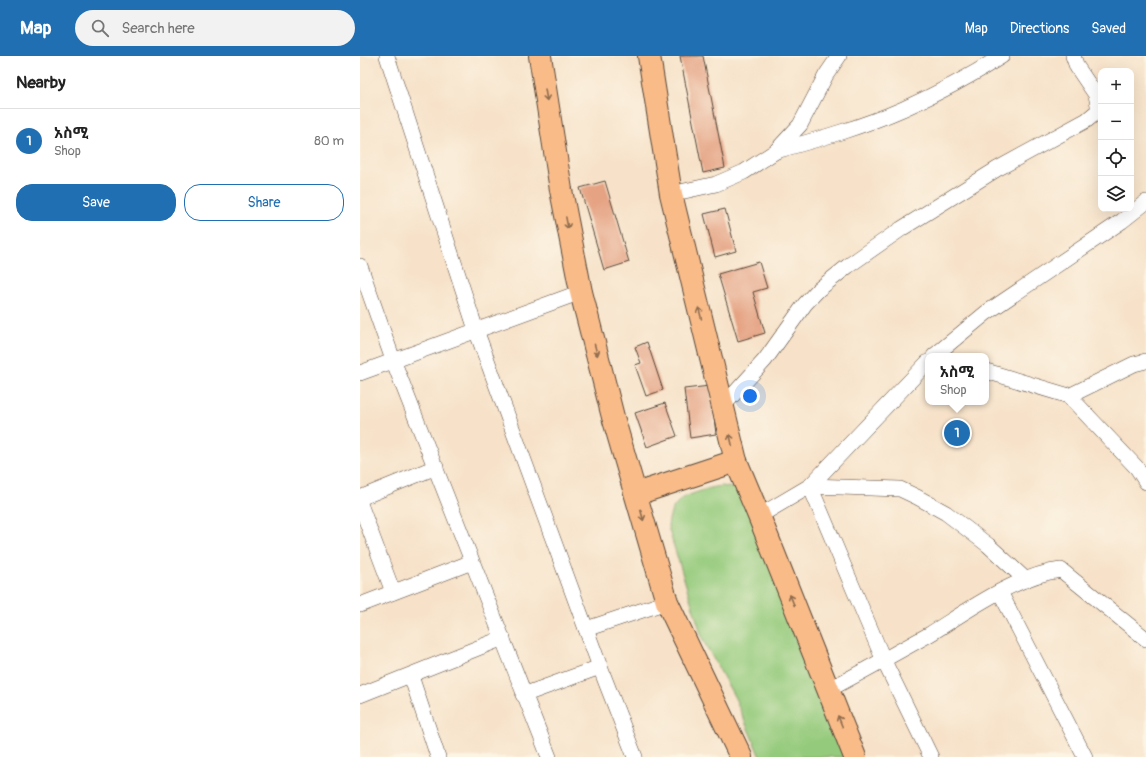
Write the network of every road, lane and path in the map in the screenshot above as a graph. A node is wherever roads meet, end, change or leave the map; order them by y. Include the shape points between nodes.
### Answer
1 (387, 56) edge
2 (540, 56) edge
3 (649, 56) edge
4 (839, 56) edge
5 (1002, 56) edge
6 (1073, 56) edge
7 (776, 151) junction
8 (671, 194) junction
9 (1146, 202) edge
10 (360, 266) edge
11 (581, 292) junction
12 (476, 330) junction
13 (939, 353) edge
14 (393, 360) junction
15 (1146, 361) edge
16 (925, 365) edge
17 (989, 372) edge
18 (360, 373) edge
19 (1069, 396) junction
20 (723, 406) junction
21 (736, 461) junction
22 (436, 467) junction
23 (1146, 482) edge
24 (810, 486) junction
25 (636, 494) junction
26 (360, 498) edge
27 (360, 504) edge
28 (759, 516) junction
29 (472, 562) junction
30 (1026, 580) junction
31 (393, 592) junction
32 (1000, 592) junction
33 (667, 602) junction
34 (360, 605) edge
35 (586, 628) junction
36 (503, 638) junction
37 (1146, 639) edge
38 (884, 661) junction
39 (600, 668) junction
40 (410, 676) junction
41 (828, 690) junction
42 (360, 695) edge
43 (523, 695) junction
44 (438, 757) edge
45 (548, 757) edge
46 (634, 757) edge
47 (741, 757) edge
48 (855, 757) edge
49 (931, 757) edge
50 (1085, 757) edge

1 - 12 street
2 -> 11 highway via 561,190
3 - 8 highway
4 - 7 street via 800,125
5 - 7 street via 903,109 841,132
6 - 20 street via 1077,67 1096,95 1099,110 1087,120 997,170 901,229 848,266 805,304 765,360
7 - 8 street via 744,172 716,184
20 -> 8 highway
9 - 13 street via 986,313
10 - 14 street
11 - 12 street
11 -> 25 highway
12 - 14 street
12 - 35 street
14 - 18 street
14 - 22 street
15 - 19 street via 1134,364
16 - 24 street
17 - 19 street
19 - 23 street via 1137,468
21 -> 20 highway
21 - 25 highway
21 - 28 highway
22 - 26 street
22 - 29 street
24 - 28 street
24 - 30 street via 900,489 912,494 946,513 988,545
24 - 38 street
25 -> 33 highway
27 - 31 street
41 -> 28 highway
29 - 31 street
29 - 36 street
30 - 32 street
30 - 37 street via 1061,570
31 - 34 street
32 - 38 street
32 - 50 street
33 - 35 street
33 - 47 highway
35 - 39 street
36 - 40 street
36 - 43 street
38 - 41 street
38 - 49 street
39 - 43 street
39 - 46 street
40 - 42 street
40 - 44 street
48 -> 41 highway
43 - 45 street

